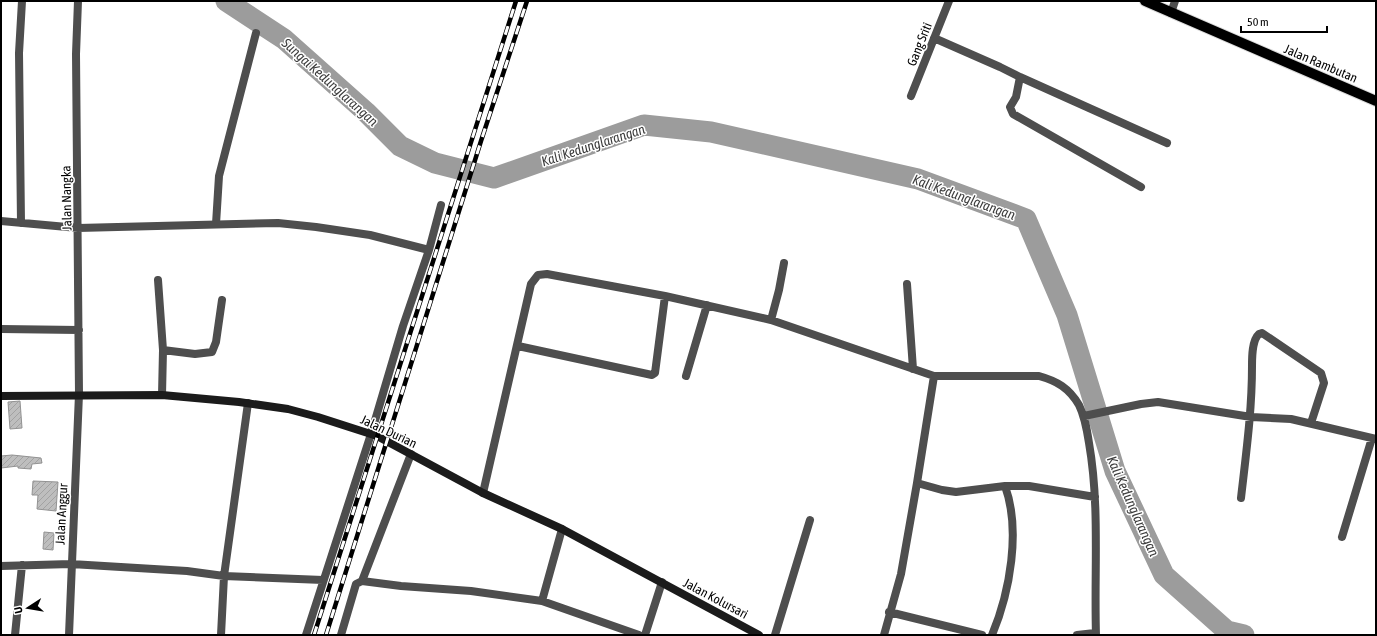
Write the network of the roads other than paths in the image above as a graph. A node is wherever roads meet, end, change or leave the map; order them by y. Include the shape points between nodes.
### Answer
1 (22, 1) edge
2 (78, 1) edge
3 (949, 1) edge
4 (1145, 1) edge
5 (1175, 1) edge
6 (1171, 13) junction
7 (256, 34) dead end
8 (934, 38) junction
9 (1020, 77) junction
10 (911, 96) dead end
11 (1376, 101) edge
12 (1166, 143) dead end
13 (1141, 187) dead end
14 (441, 206) dead end
15 (1, 221) edge
16 (21, 223) junction
17 (216, 224) junction
18 (78, 228) junction
19 (429, 250) junction
20 (784, 263) dead end
21 (158, 280) dead end
22 (907, 284) dead end
23 (665, 296) junction
24 (222, 300) dead end
25 (706, 305) junction
26 (771, 320) junction
27 (1, 329) edge
28 (79, 330) junction
29 (518, 346) junction
30 (163, 350) junction
31 (913, 368) junction
32 (686, 376) dead end
33 (934, 376) junction
34 (79, 394) junction
35 (162, 395) junction
36 (1, 396) edge
37 (248, 403) junction
38 (1086, 415) junction
39 (1251, 417) junction
40 (1311, 423) junction
41 (371, 434) junction
42 (1374, 439) edge
43 (410, 454) junction
44 (917, 484) junction
45 (1004, 486) junction
46 (483, 494) junction
47 (1095, 497) junction
48 (1241, 498) dead end
49 (810, 520) dead end
50 (561, 532) junction
51 (1342, 537) dead end
52 (71, 564) junction
53 (22, 565) junction
54 (1, 566) edge
55 (224, 576) junction
56 (323, 580) junction
57 (362, 581) junction
58 (662, 582) junction
59 (542, 601) junction
60 (890, 612) junction
61 (646, 632) edge
62 (1096, 634) edge
63 (15, 635) edge
64 (68, 635) edge
65 (221, 635) edge
66 (306, 635) edge
67 (341, 635) edge
68 (639, 635) edge
69 (759, 635) edge
70 (775, 635) edge
71 (884, 635) edge
72 (982, 635) edge
73 (992, 635) edge
74 (1077, 635) edge

1 - 16 street
2 - 18 street, Jalan Nangka
3 - 8 street, Gang Sriti
4 - 6 main road, Jalan Rambutan
5 - 6 street
6 - 11 main road, Jalan Rambutan
7 - 17 street via 218,176
8 - 9 street
8 - 10 street, Gang Sriti
9 - 12 street
9 - 13 street via 1016,97 1010,107 1013,114
14 - 19 street
15 - 16 street
16 - 18 street
17 - 18 street
17 - 19 street via 278,223 316,227 370,235
18 - 28 street, Jalan Nangka
19 - 41 street
20 - 26 street
21 - 30 street
22 - 31 street
23 - 25 street
23 - 29 street via 547,274 538,275 531,284
23 - 29 street via 655,373 652,375
24 - 30 street via 216,342 212,352 195,354
25 - 26 street
25 - 32 street
26 - 31 street
27 - 28 street
28 - 34 street, Jalan Nangka
29 - 46 street
30 - 35 street
31 - 33 street
33 - 38 street via 1039,376 1056,380 1067,389
33 - 44 street
34 - 35 street, Jalan Durian
34 - 36 street, Jalan Durian
34 - 52 street, Jalan Anggur
35 - 37 street, Jalan Durian
37 - 41 street, Jalan Durian via 288,409
37 - 55 street
38 - 39 street via 1152,403 1170,403
38 - 47 street via 1095,475
39 - 40 street
39 - 40 street via 1254,349 1257,335 1262,333 1320,373 1323,378 1324,383
39 - 48 street
40 - 42 street
41 - 43 street, Jalan Durian
41 - 56 street
42 - 51 street
43 - 46 street, Jalan Durian
43 - 57 street
44 - 45 street via 956,492
44 - 60 street via 901,574
45 - 47 street via 1030,486
45 - 73 street via 1011,518 1010,574
46 - 50 street, Jalan Durian
47 - 62 street
49 - 70 street
50 - 58 street, Jalan Durian
50 - 59 street
52 - 53 street
52 - 55 street via 187,571
52 - 64 street, Jalan Anggur
53 - 54 street
53 - 63 street
55 - 56 street
55 - 65 street
56 - 66 street
57 - 59 street via 471,591
57 - 67 street via 356,584 353,591
58 - 61 street
58 - 69 street, Jalan Kolursari
59 - 68 street
60 - 71 street
60 - 72 street
62 - 74 street

